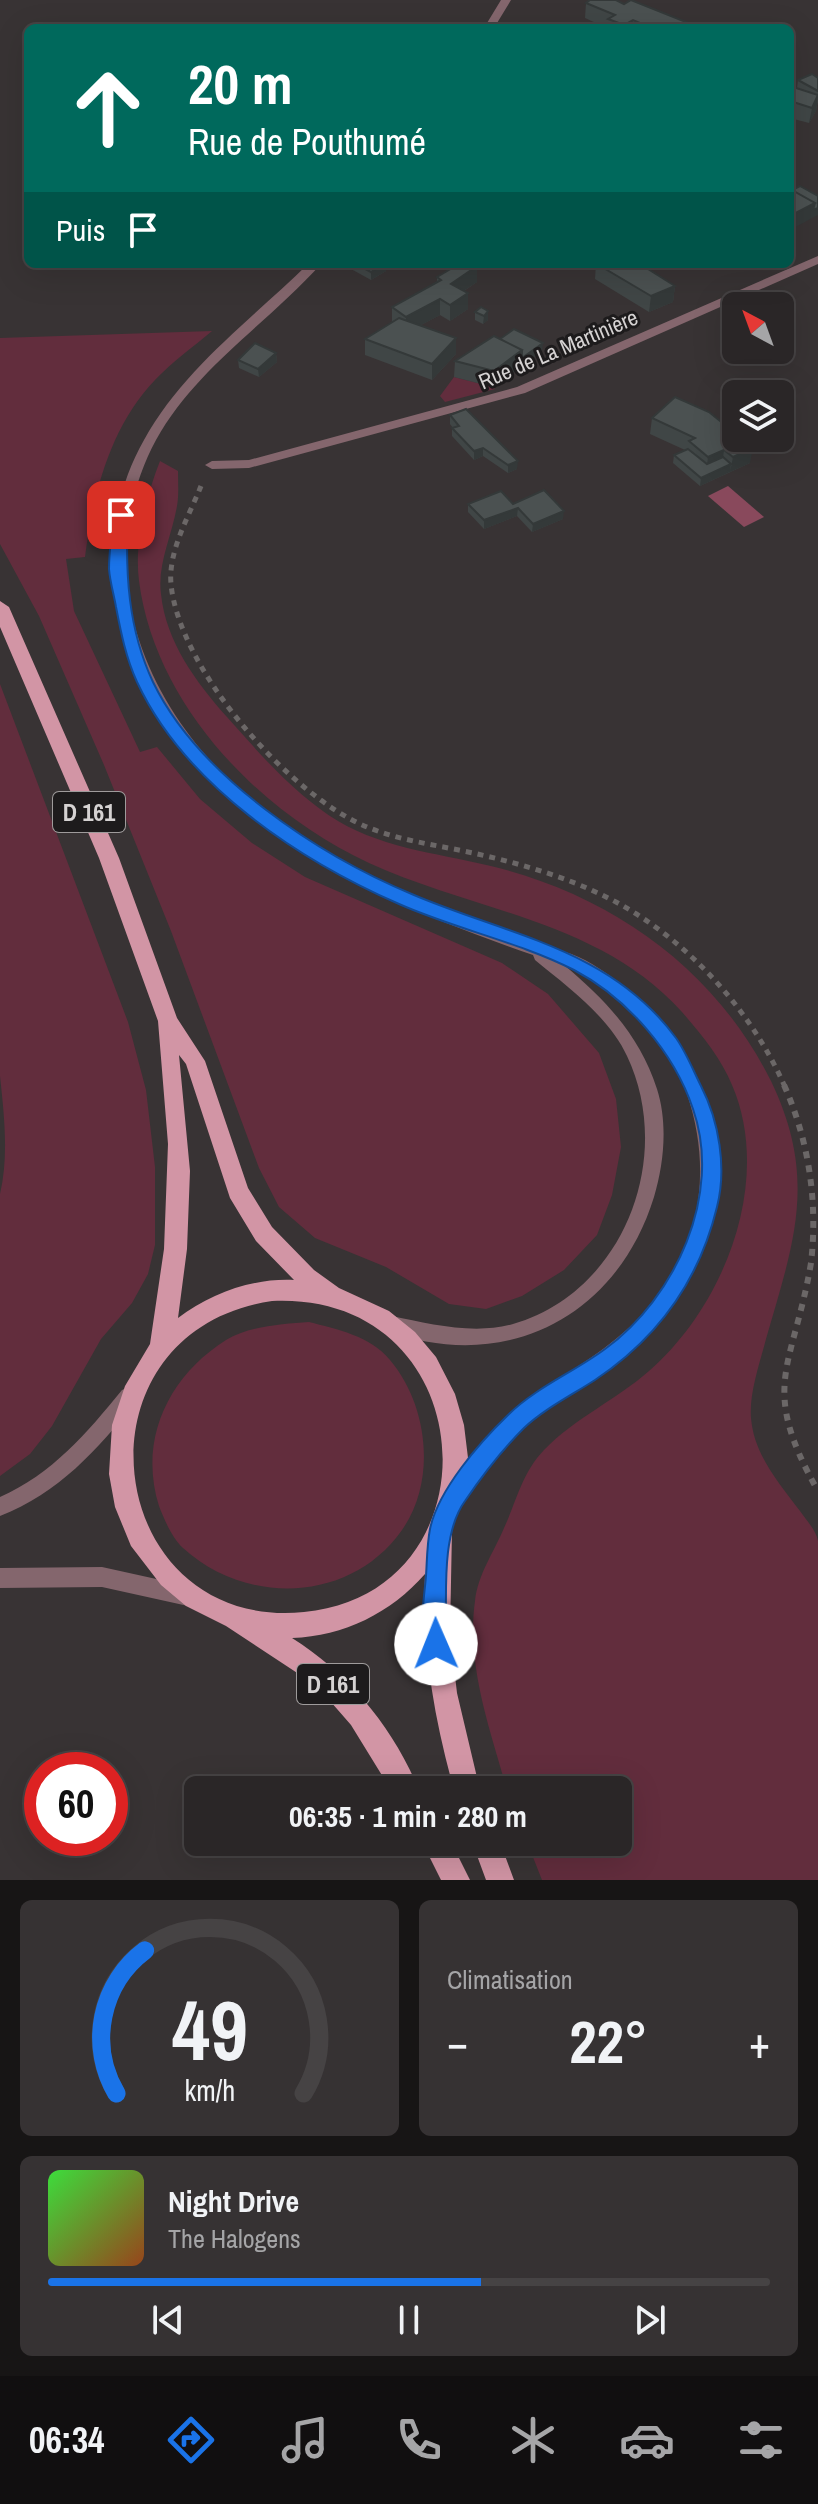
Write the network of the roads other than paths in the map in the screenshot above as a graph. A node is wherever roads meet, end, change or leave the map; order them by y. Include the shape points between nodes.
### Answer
1 (506, 0) edge
2 (491, 24) edge
3 (818, 260) edge
4 (311, 268) edge
5 (212, 465) dead end
6 (0, 607) edge
7 (534, 949) junction
8 (168, 1021) junction
9 (337, 1300) junction
10 (392, 1324) junction
11 (160, 1353) junction
12 (133, 1391) junction
13 (454, 1497) junction
14 (0, 1507) edge
15 (441, 1528) junction
16 (0, 1578) edge
17 (188, 1596) junction
18 (226, 1613) junction
19 (398, 1776) edge
20 (463, 1776) edge
21 (443, 1856) edge
22 (491, 1856) edge
23 (456, 1880) edge
24 (500, 1880) edge

1 - 2 street
3 - 5 street, Rue de La Martinière via 521,390 249,464
4 - 7 street via 191,383 163,419 137,468 118,535 117,572 131,643 145,682 188,747 271,824 348,873
6 - 8 main road, D 161 via 109,858
7 - 10 street via 602,1009 642,1072 650,1095 654,1144 638,1223 607,1272 560,1313 537,1324 512,1333 457,1336
7 - 13 street via 579,964 605,980 653,1022 672,1047 703,1110 711,1157 708,1204 686,1267 660,1311 614,1355 517,1420
8 - 9 main road, D 161 via 195,1061 250,1214 283,1255
8 - 11 main road, D 161 via 180,1221
9 - 10 main road
9 - 11 main road via 295,1295 252,1300 212,1314
10 - 13 main road via 432,1362 456,1412 460,1440
11 - 12 main road
12 - 14 street via 57,1477
12 - 17 main road via 115,1451 117,1492 141,1551
13 - 15 main road
15 - 18 main road via 403,1575 350,1609 288,1622
15 - 20 main road via 434,1625 442,1696
16 - 17 street via 102,1577
17 - 18 main road
18 - 19 main road, D 161 via 334,1685
21 - 23 main road
22 - 24 main road

